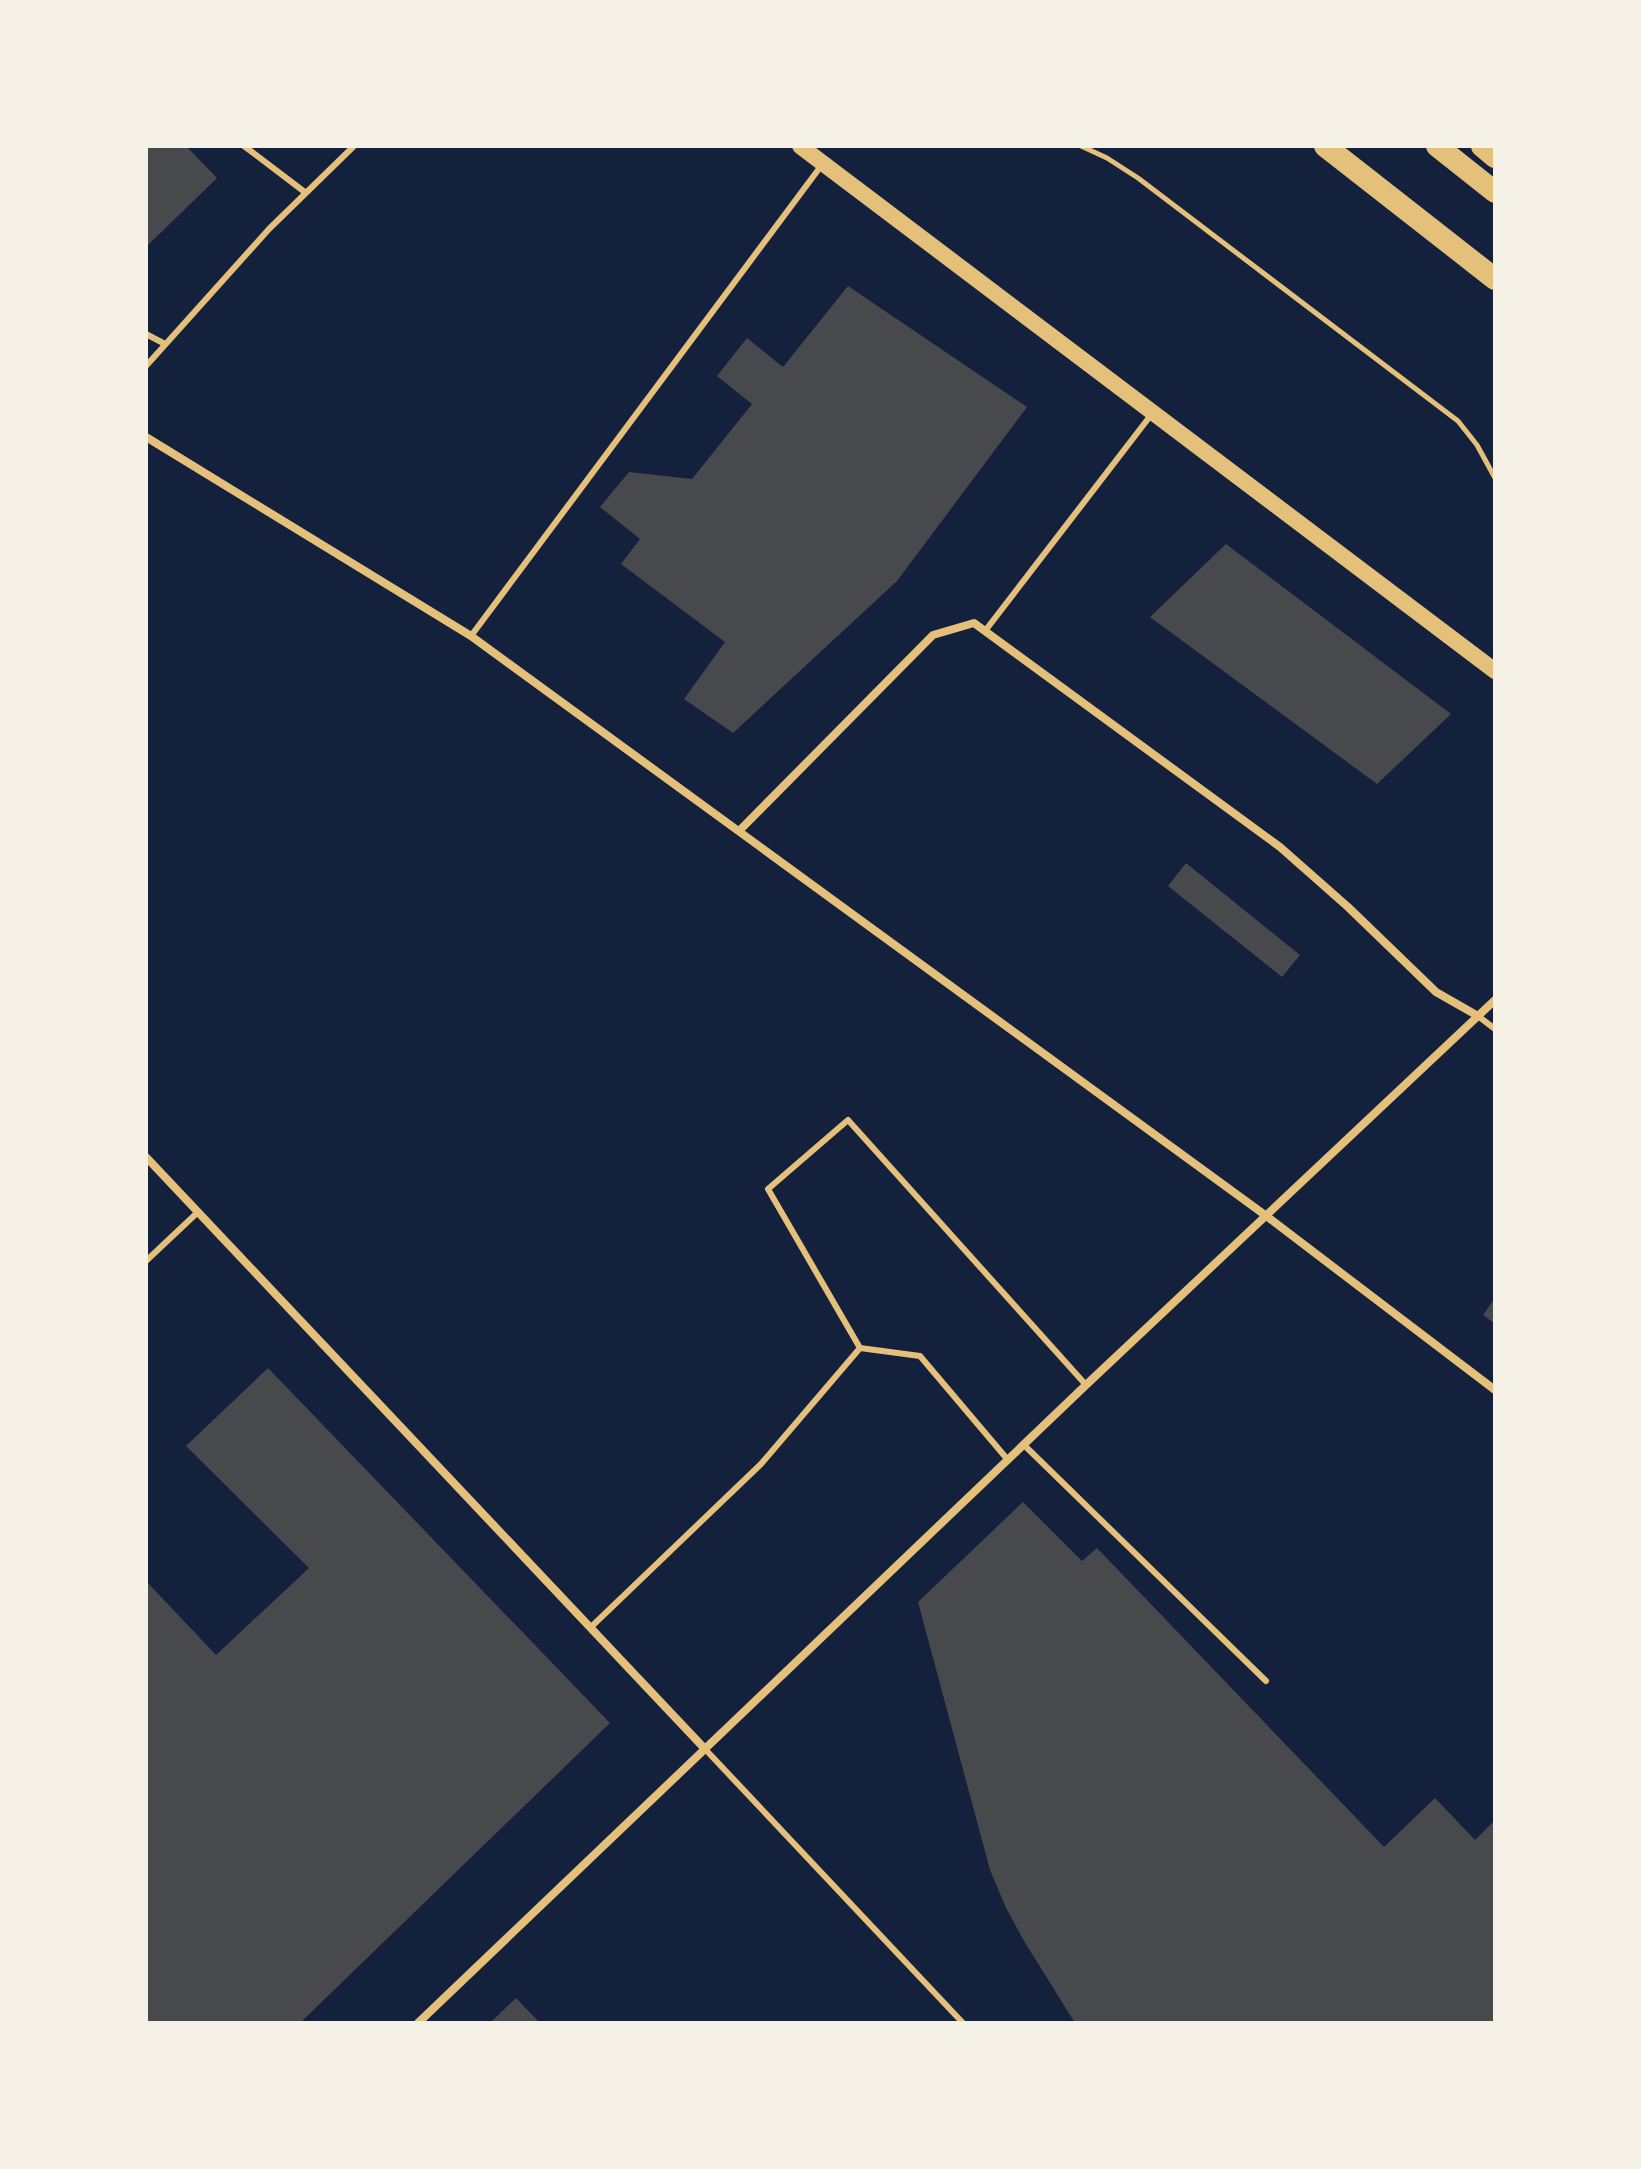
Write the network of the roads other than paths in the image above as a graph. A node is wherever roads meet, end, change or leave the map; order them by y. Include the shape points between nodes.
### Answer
1 (244, 146) edge
2 (354, 146) edge
3 (800, 146) edge
4 (1325, 146) edge
5 (1437, 146) edge
6 (1482, 146) edge
7 (1495, 157) edge
8 (823, 163) junction
9 (1495, 192) edge
10 (306, 193) junction
11 (1495, 279) edge
12 (146, 334) edge
13 (165, 344) junction
14 (146, 366) edge
15 (1153, 412) junction
16 (146, 437) edge
17 (985, 631) junction
18 (471, 636) junction
19 (1495, 671) edge
20 (739, 831) junction
21 (1495, 1000) edge
22 (1478, 1016) junction
23 (1495, 1029) edge
24 (146, 1157) edge
25 (198, 1212) junction
26 (1265, 1215) junction
27 (146, 1261) edge
28 (860, 1348) junction
29 (1086, 1385) junction
30 (1495, 1390) edge
31 (1024, 1445) junction
32 (1008, 1460) junction
33 (590, 1628) junction
34 (1266, 1681) dead end
35 (705, 1749) junction
36 (961, 2022) edge
37 (418, 2023) edge

1 - 10 lane
2 - 10 lane
3 - 8 main road
4 - 11 highway
5 - 9 highway
6 - 7 highway
8 - 15 main road
8 - 18 lane
10 - 13 lane
12 - 13 lane
13 - 14 lane
15 - 17 lane
15 - 19 main road
16 - 18 street
17 - 20 street via 974,623 933,635
17 - 22 street via 1280,847 1436,992
18 - 20 street
20 - 26 street
21 - 22 street
22 - 23 lane
22 - 26 street
24 - 25 street
25 - 27 lane
25 - 33 street
26 - 29 street
26 - 30 street
28 - 29 lane via 768,1189 848,1120
28 - 32 lane via 920,1356
28 - 33 lane via 761,1464
29 - 31 street
31 - 32 street
31 - 34 lane
32 - 35 street
33 - 35 street
35 - 36 lane
35 - 37 street

